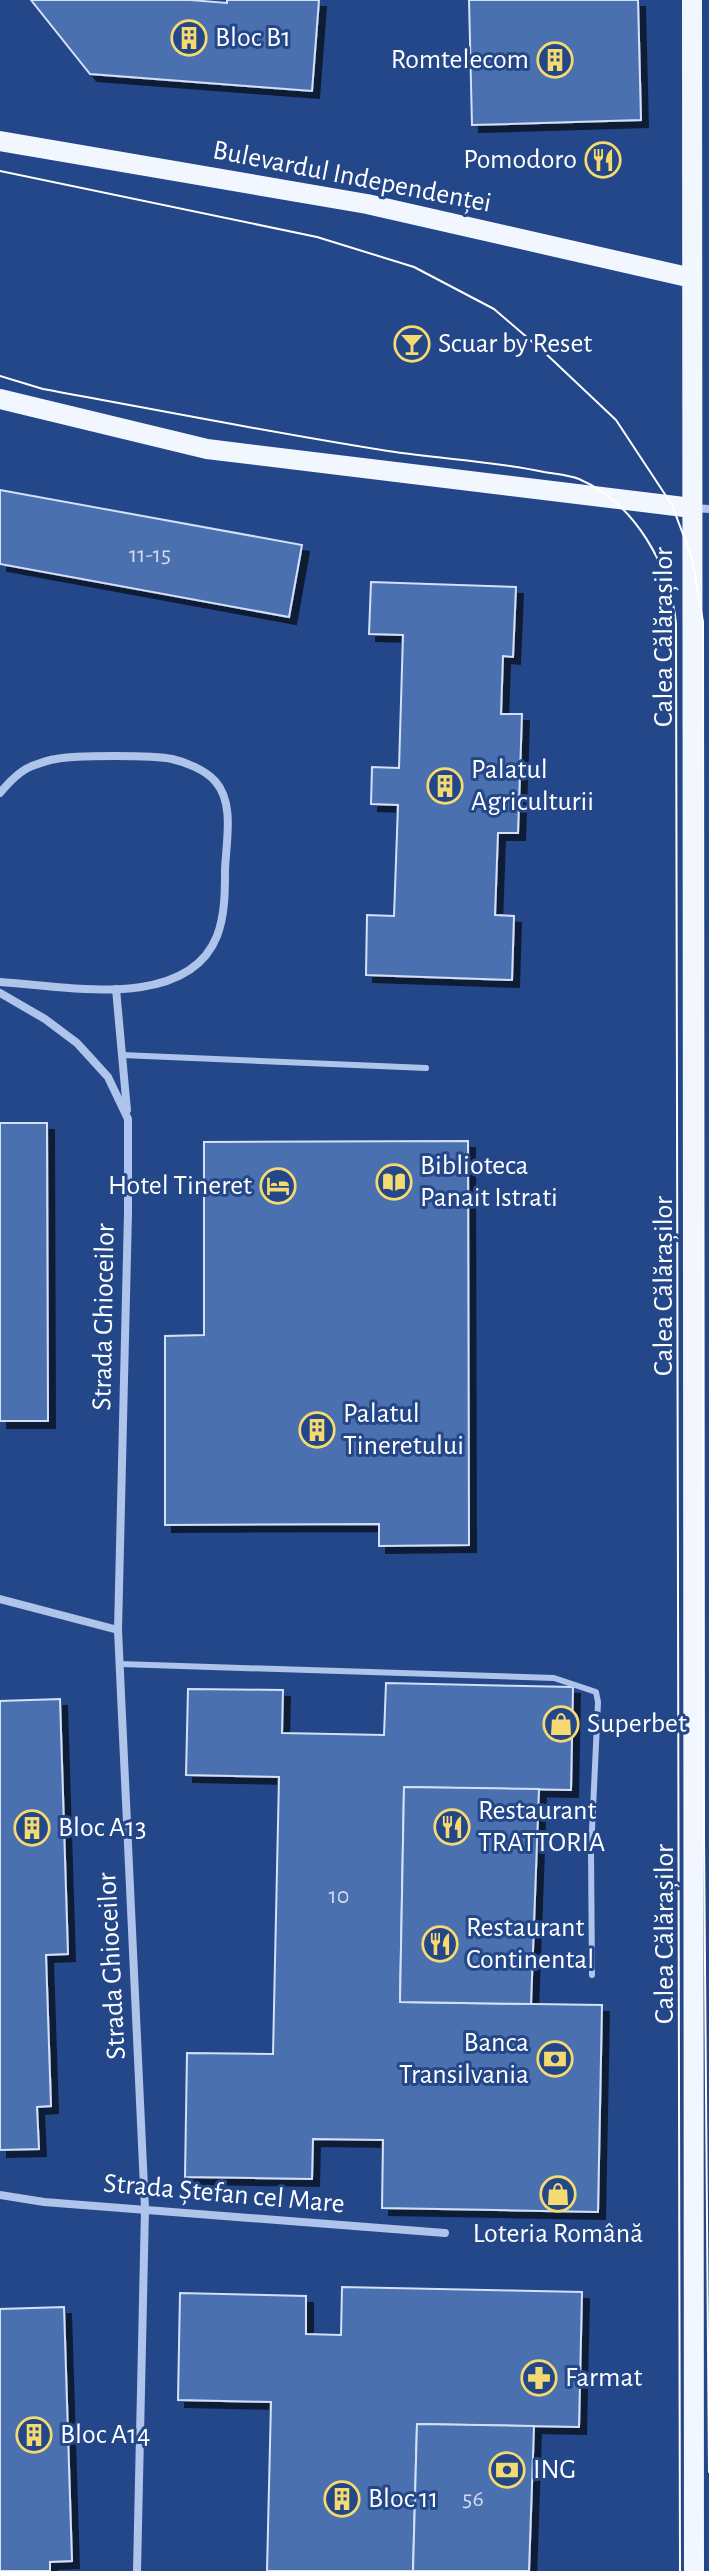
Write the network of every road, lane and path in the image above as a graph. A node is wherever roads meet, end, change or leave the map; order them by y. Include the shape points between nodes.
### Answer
1 (692, 0) edge
2 (0, 141) edge
3 (696, 279) junction
4 (0, 399) edge
5 (700, 508) edge
6 (0, 793) edge
7 (0, 982) edge
8 (116, 989) junction
9 (0, 993) edge
10 (122, 1055) junction
11 (426, 1068) dead end
12 (128, 1119) junction
13 (0, 1599) edge
14 (118, 1630) junction
15 (120, 1664) junction
16 (592, 1975) dead end
17 (0, 2195) edge
18 (145, 2209) junction
19 (445, 2233) dead end
20 (137, 2571) edge
21 (694, 2571) edge

1 - 3 main road, Calea Călărașilor
2 - 3 main road, Bulevardul Independenței via 367,204
3 - 5 main road, Calea Călărașilor
4 - 5 main road via 207,449
5 - 21 main road, Calea Călărașilor
6 - 8 street via 30,767 57,758 170,758 215,781 227,802 225,905 217,936 203,960 180,977
7 - 8 street
8 - 10 street, Strada Ghioceilor
9 - 12 street, Strada Ghioceilor via 77,1043 108,1077
10 - 11 lane
10 - 12 street, Strada Ghioceilor
12 - 14 street, Strada Ghioceilor
13 - 14 street
14 - 15 street, Strada Ghioceilor
15 - 16 lane via 554,1678 596,1692
15 - 18 street, Strada Ghioceilor
17 - 18 street, Strada Ștefan cel Mare
18 - 19 street, Strada Ștefan cel Mare
18 - 20 street, Strada Ghioceilor

